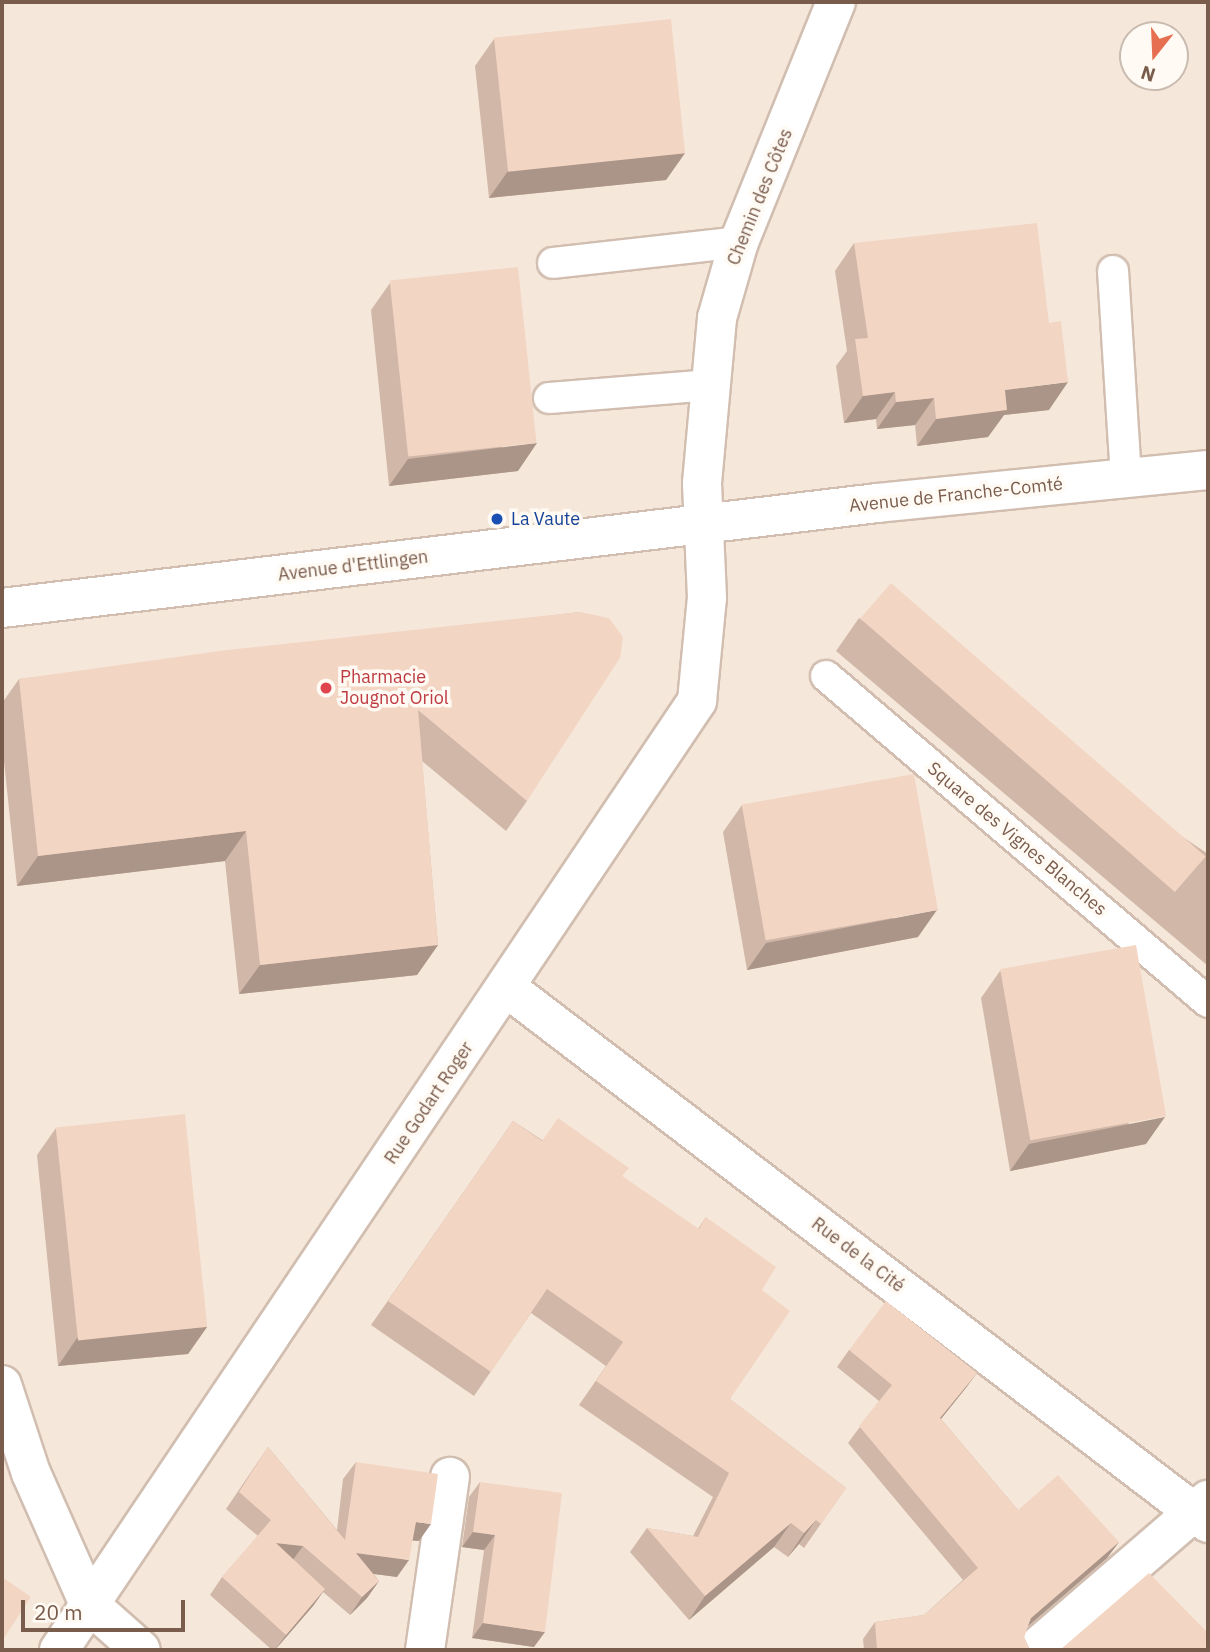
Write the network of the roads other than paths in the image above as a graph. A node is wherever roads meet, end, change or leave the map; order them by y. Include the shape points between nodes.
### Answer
1 (836, 2) edge
2 (738, 242) junction
3 (553, 263) dead end
4 (1113, 271) dead end
5 (711, 385) junction
6 (549, 398) dead end
7 (1208, 470) edge
8 (1126, 478) junction
9 (705, 524) junction
10 (2, 608) edge
11 (825, 676) dead end
12 (507, 988) junction
13 (1208, 1002) edge
14 (2, 1385) edge
15 (17, 1463) edge
16 (450, 1477) dead end
17 (1203, 1511) edge
18 (89, 1604) junction
19 (59, 1650) edge
20 (141, 1650) edge
21 (425, 1650) edge
22 (1034, 1650) edge

1 - 2 street, Chemin des Côtes
2 - 3 lane
2 - 5 street, Chemin des Côtes via 717,318
4 - 8 lane
5 - 6 lane
5 - 9 street, Chemin des Côtes via 702,483
7 - 8 street, Avenue de Franche-Comté
8 - 9 street, Avenue de Franche-Comté
9 - 10 street, Avenue d'Ettlingen
9 - 12 street, Rue Godart Roger via 707,598 697,701
11 - 13 lane, Square des Vignes Blanches
12 - 17 street, Rue de la Cité
12 - 18 street, Rue Godart Roger
14 - 15 street
15 - 18 street
16 - 21 street
17 - 22 street
18 - 19 street, Rue Godart Roger
18 - 20 street

